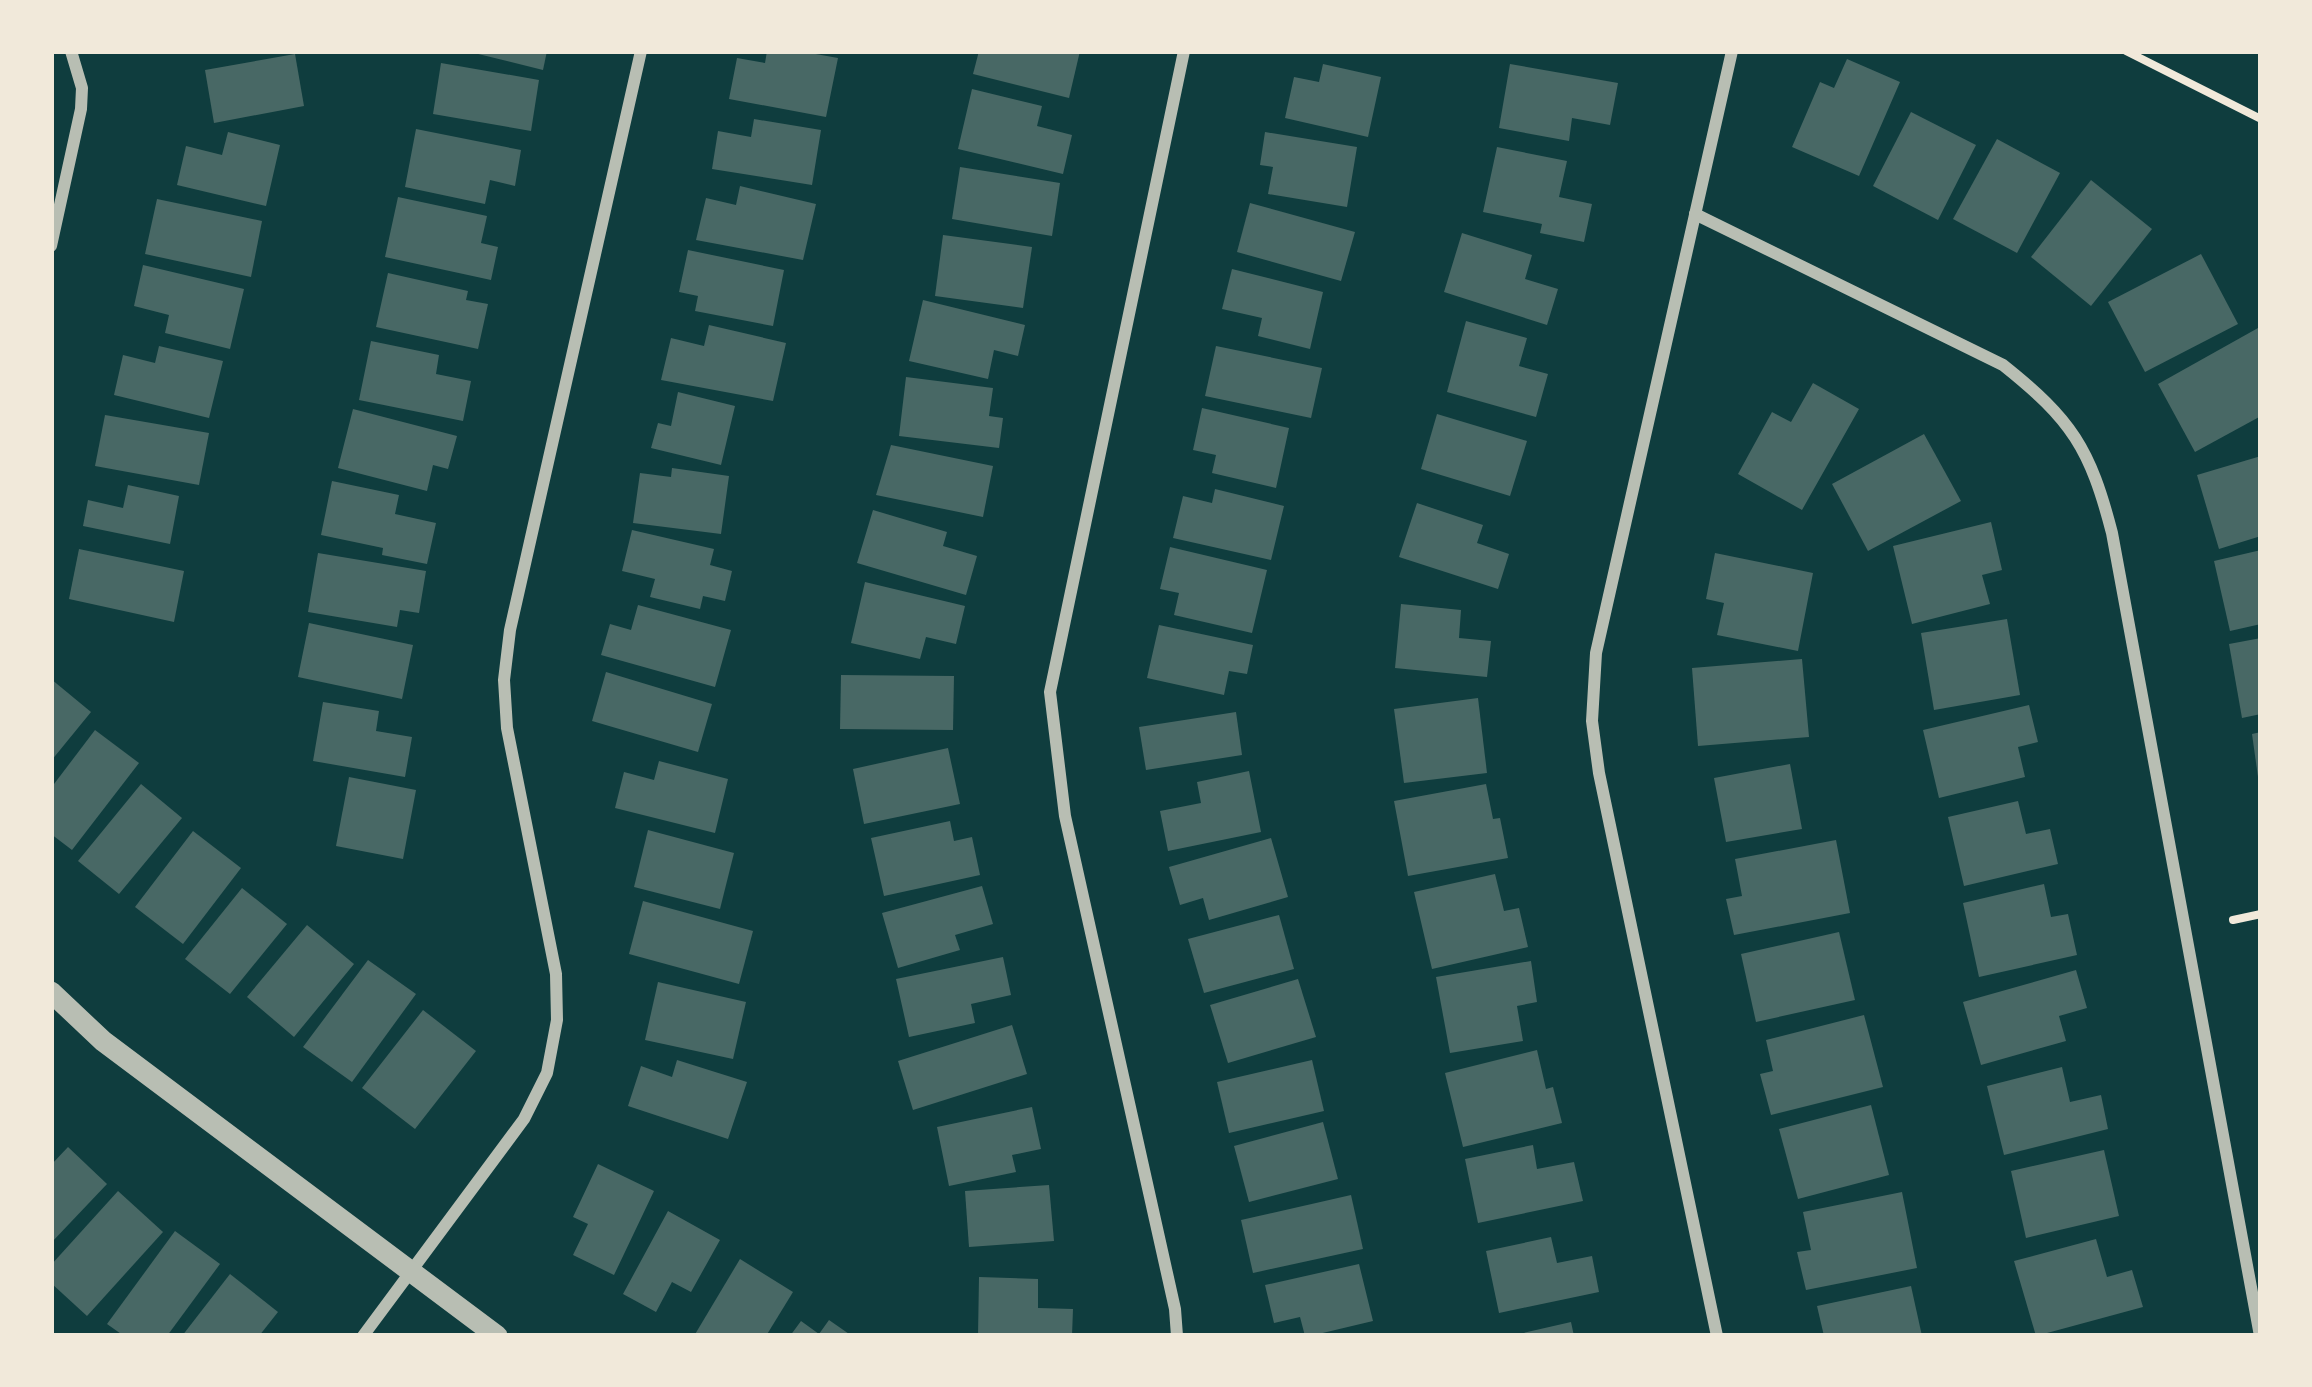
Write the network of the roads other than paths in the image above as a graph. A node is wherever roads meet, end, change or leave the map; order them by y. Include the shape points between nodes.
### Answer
1 (71, 51) edge
2 (641, 51) edge
3 (1184, 51) edge
4 (1732, 51) edge
5 (1695, 214) junction
6 (51, 246) edge
7 (51, 992) edge
8 (412, 1271) junction
9 (364, 1336) edge
10 (497, 1336) edge
11 (1177, 1336) edge
12 (1717, 1336) edge
13 (2260, 1336) edge

1 - 6 street via 81,109
2 - 8 street via 504,680 556,974 547,1073 524,1119
3 - 11 street via 1050,692 1065,816
4 - 5 street
5 - 12 street via 1596,653 1592,721
5 - 13 street via 2003,365 2076,434 2112,533
7 - 8 street via 104,1041
8 - 9 street
8 - 10 street

